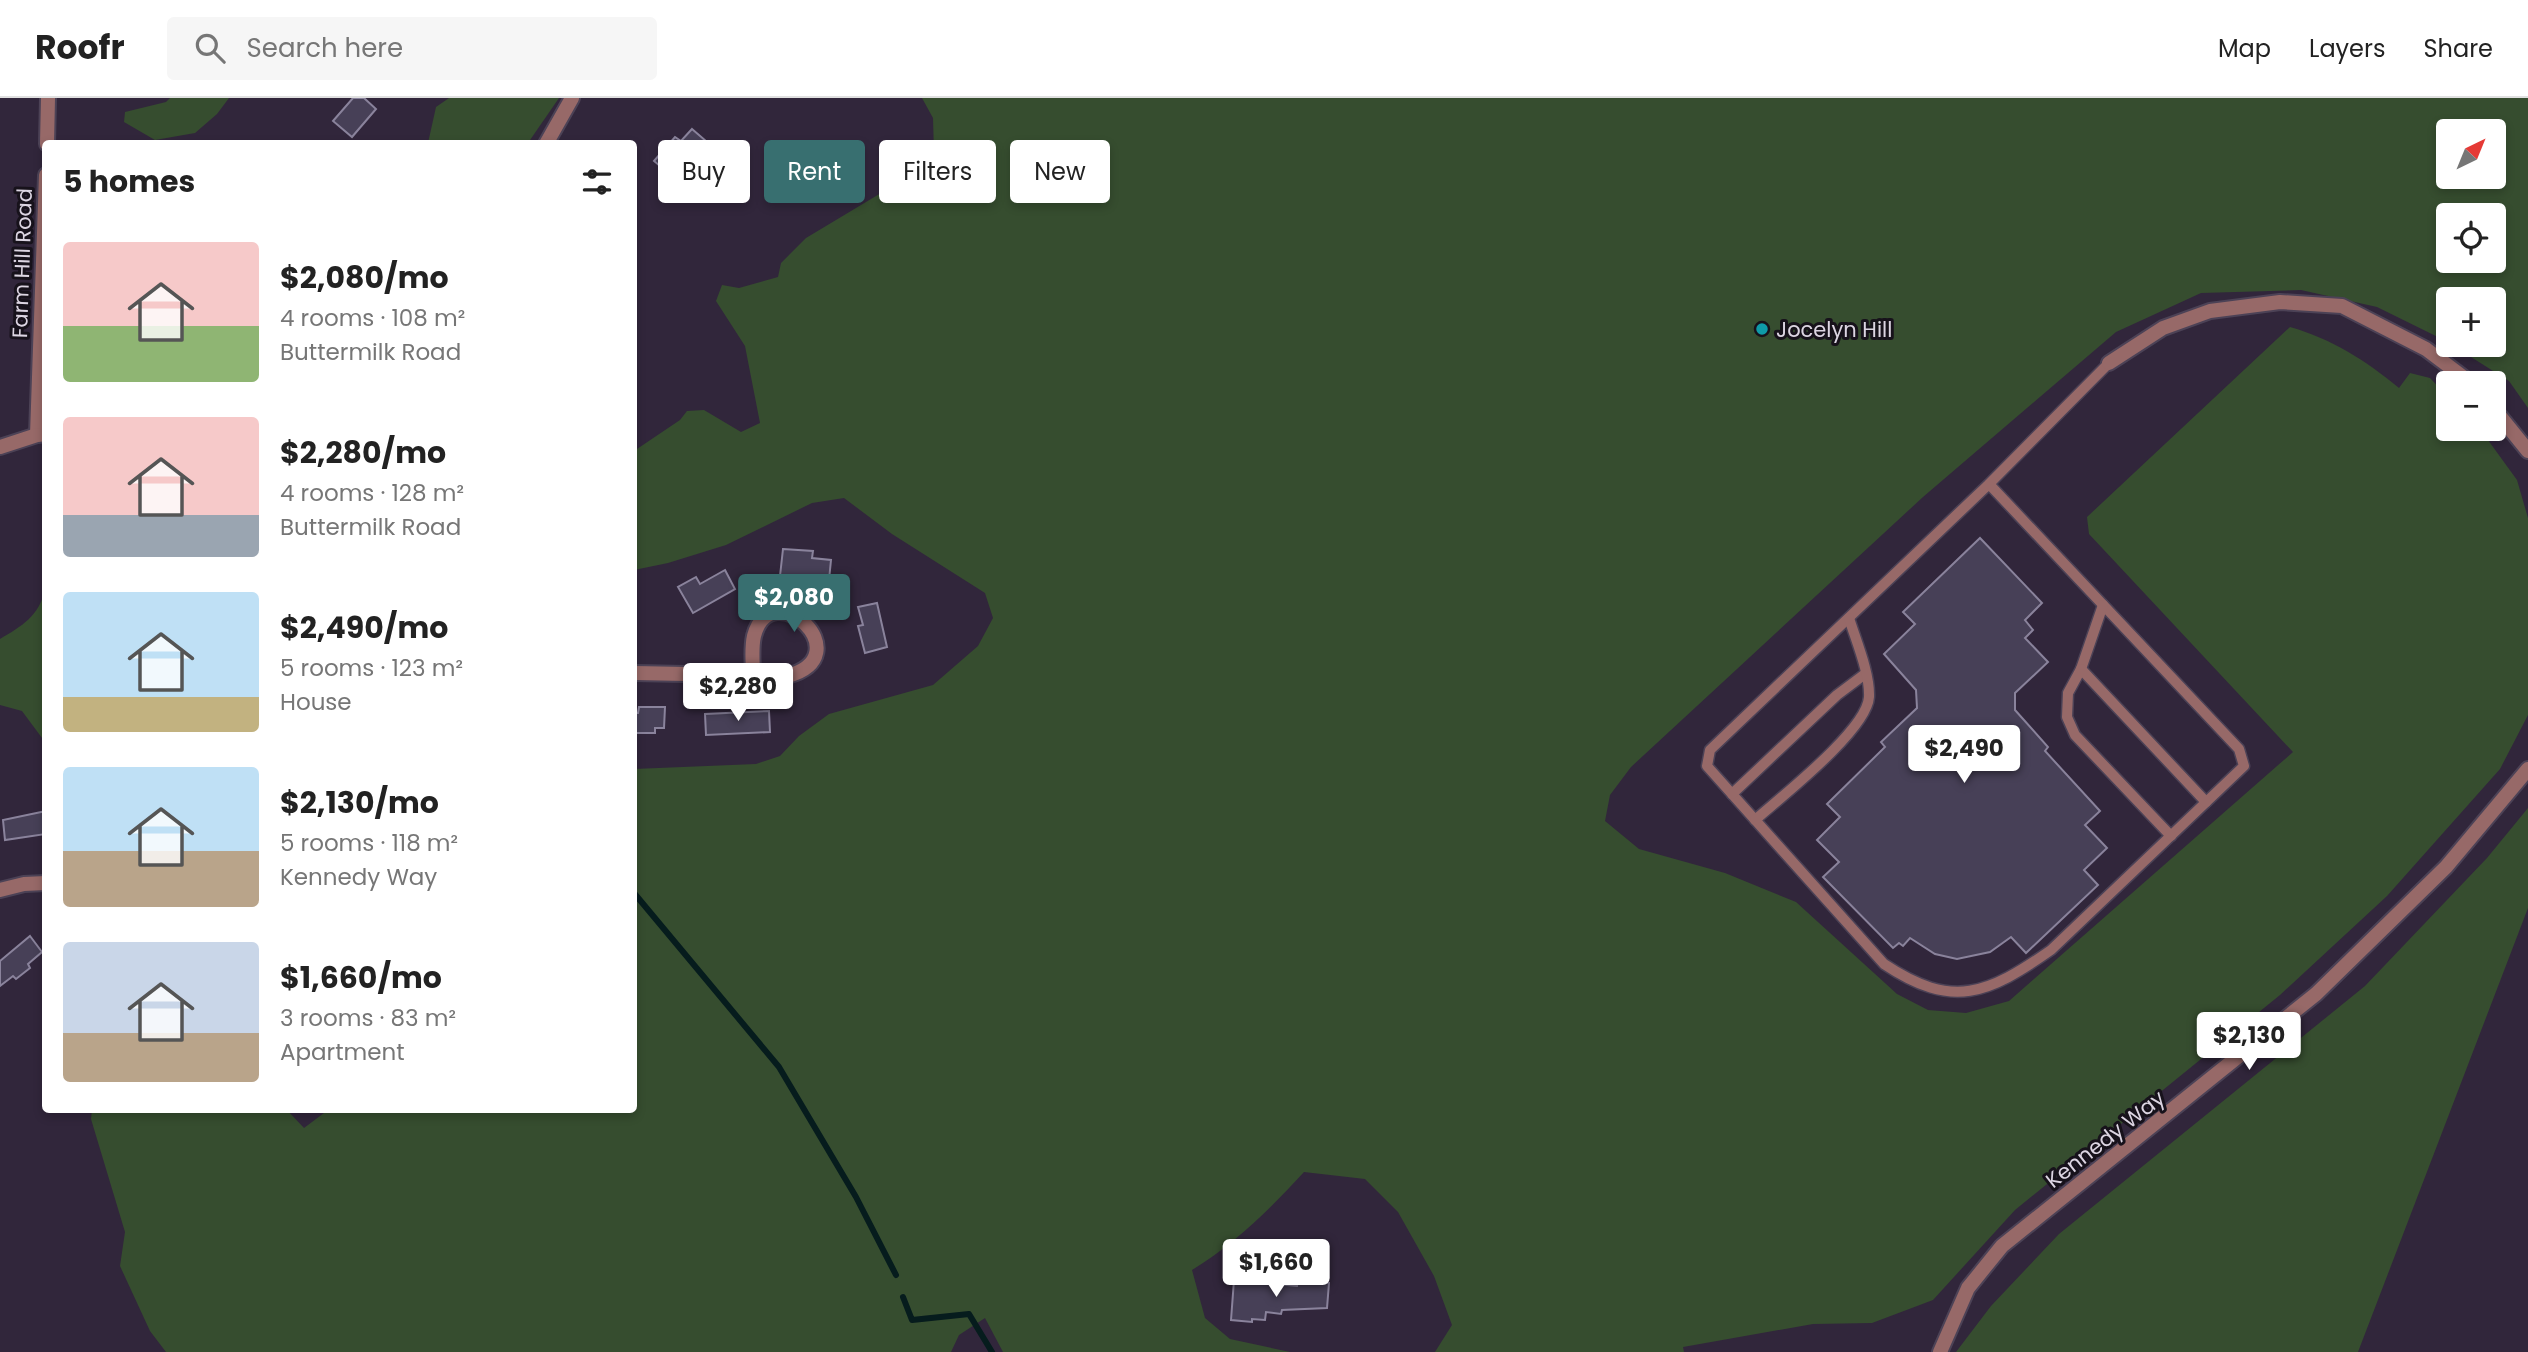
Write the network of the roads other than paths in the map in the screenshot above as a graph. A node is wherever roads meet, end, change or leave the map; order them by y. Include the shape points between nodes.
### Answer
1 (48, 98) edge
2 (572, 98) edge
3 (47, 140) edge
4 (547, 140) edge
5 (2109, 363) joint
6 (2455, 371) edge
7 (42, 383) edge
8 (2506, 424) edge
9 (41, 435) edge
10 (0, 447) edge
11 (2528, 451) edge
12 (1989, 484) junction
13 (2103, 605) junction
14 (1849, 618) junction
15 (2081, 669) junction
16 (637, 673) edge
17 (1864, 674) junction
18 (753, 675) junction
19 (2528, 769) edge
20 (1732, 794) junction
21 (2206, 802) junction
22 (1755, 820) junction
23 (2171, 836) junction
24 (42, 883) edge
25 (0, 890) edge
26 (1940, 1352) edge

1 - 3 street
2 - 4 street
5 - 6 street via 2163,328 2210,311 2280,302 2342,306 2426,349
5 - 12 lane
7 - 9 street, Farm Hill Road
8 - 11 street
9 - 10 street, Farm Hill Road
12 - 13 lane
12 - 14 lane
13 - 15 lane
13 - 21 lane via 2239,749 2244,766
14 - 17 lane
14 - 20 lane via 1710,750 1707,766
15 - 21 lane
15 - 23 lane via 2068,693 2067,717 2075,735
16 - 18 street
17 - 20 lane
17 - 22 lane via 1869,698 1859,720 1832,752
18 - 18 street via 752,645 758,626 786,612 806,621 816,639 806,668 787,676
19 - 26 street, Kennedy Way via 2446,867 2316,994 2003,1246 1968,1288
20 - 22 lane
21 - 23 lane
22 - 23 lane via 1884,964 1912,983 1959,994 1989,987 2051,950
24 - 25 street

